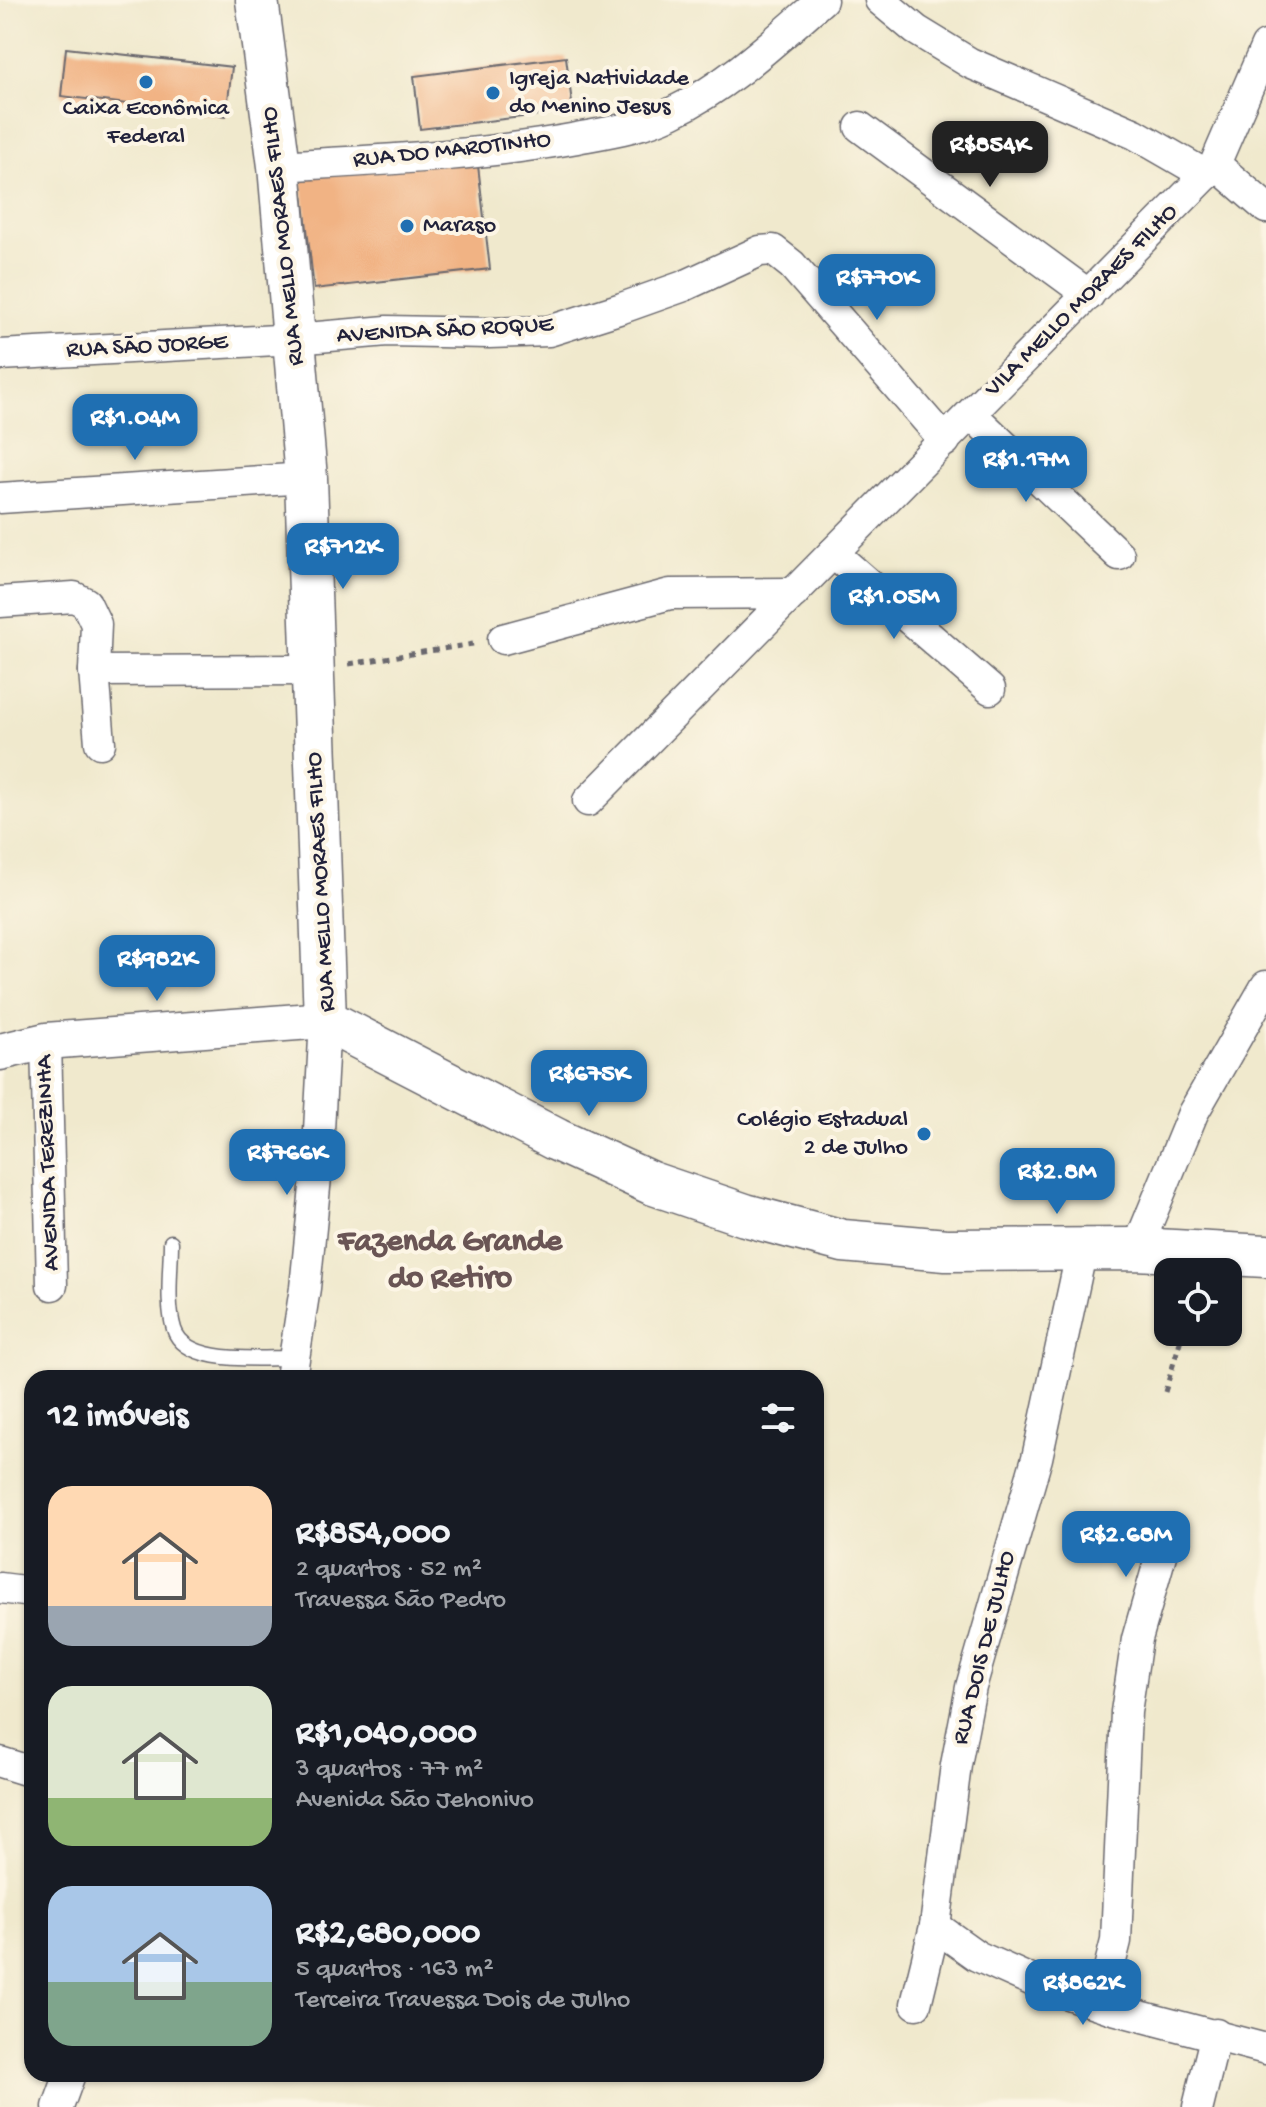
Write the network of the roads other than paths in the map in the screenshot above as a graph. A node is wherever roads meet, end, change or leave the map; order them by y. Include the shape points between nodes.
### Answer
1 (257, 0) edge
2 (822, 0) edge
3 (880, 0) edge
4 (1266, 46) edge
5 (860, 127) dead end
6 (279, 166) junction
7 (1210, 170) junction
8 (1266, 208) edge
9 (1089, 295) junction
10 (295, 339) junction
11 (0, 355) edge
12 (971, 414) junction
13 (945, 441) junction
14 (306, 478) junction
15 (0, 498) edge
16 (833, 553) junction
17 (1119, 555) dead end
18 (794, 593) junction
19 (0, 602) edge
20 (503, 639) road end
21 (312, 670) junction
22 (94, 671) junction
23 (990, 689) dead end
24 (100, 743) dead end
25 (588, 801) dead end
26 (1266, 986) edge
27 (325, 1020) junction
28 (46, 1041) junction
29 (0, 1052) edge
30 (171, 1242) dead end
31 (1082, 1249) junction
32 (1137, 1249) junction
33 (1266, 1256) edge
34 (52, 1285) dead end
35 (292, 1368) edge
36 (1167, 1534) dead end
37 (0, 1588) edge
38 (24, 1591) edge
39 (0, 1762) edge
40 (24, 1770) edge
41 (935, 1926) junction
42 (916, 2004) dead end
43 (1100, 2004) junction
44 (1216, 2034) junction
45 (1266, 2049) edge
46 (67, 2082) edge
47 (58, 2107) edge
48 (1198, 2107) edge

1 - 6 main road, RUA MELLO MORAES FILHO
2 - 6 street, RUA DO MAROTINHO via 699,98 631,128 505,149
3 - 7 street via 970,63
4 - 7 street, VILA MELLO MORAES FILHO
5 - 9 street
6 - 10 main road, RUA MELLO MORAES FILHO
7 - 8 street
7 - 9 street, VILA MELLO MORAES FILHO
9 - 12 street, VILA MELLO MORAES FILHO
10 - 11 street, RUA SÃO JORGE
10 - 13 street, AVENIDA SÃO ROQUE via 387,331 549,331 773,250 792,265
10 - 14 main road, RUA MELLO MORAES FILHO
12 - 13 street, VILA MELLO MORAES FILHO
12 - 17 street
13 - 16 street, VILA MELLO MORAES FILHO
14 - 15 street
14 - 21 main road, RUA MELLO MORAES FILHO
16 - 18 street, VILA MELLO MORAES FILHO
16 - 23 street
18 - 20 street via 670,594
18 - 25 street, VILA MELLO MORAES FILHO
19 - 22 street via 74,597 86,603 96,624
21 - 22 street
21 - 27 main road, RUA MELLO MORAES FILHO
22 - 24 street
26 - 32 street via 1193,1113
27 - 28 street
27 - 31 main road, RUA MELLO MORAES FILHO via 557,1140 651,1183 745,1215 843,1241 946,1250
27 - 35 street via 317,1167
28 - 29 street
28 - 34 street, AVENIDA TEREZINHA
30 - 35 lane via 173,1329 181,1344 197,1353
31 - 32 main road, RUA MELLO MORAES FILHO
31 - 41 street, RUA DOIS DE JULHO via 1037,1458 971,1687
32 - 33 main road, RUA MELLO MORAES FILHO
36 - 43 street via 1137,1639 1126,1712 1116,1941
37 - 38 street
39 - 40 street
41 - 42 street, RUA DOIS DE JULHO
41 - 43 street via 977,1956 1021,1977
43 - 44 street
44 - 45 street
44 - 48 street
46 - 47 street

